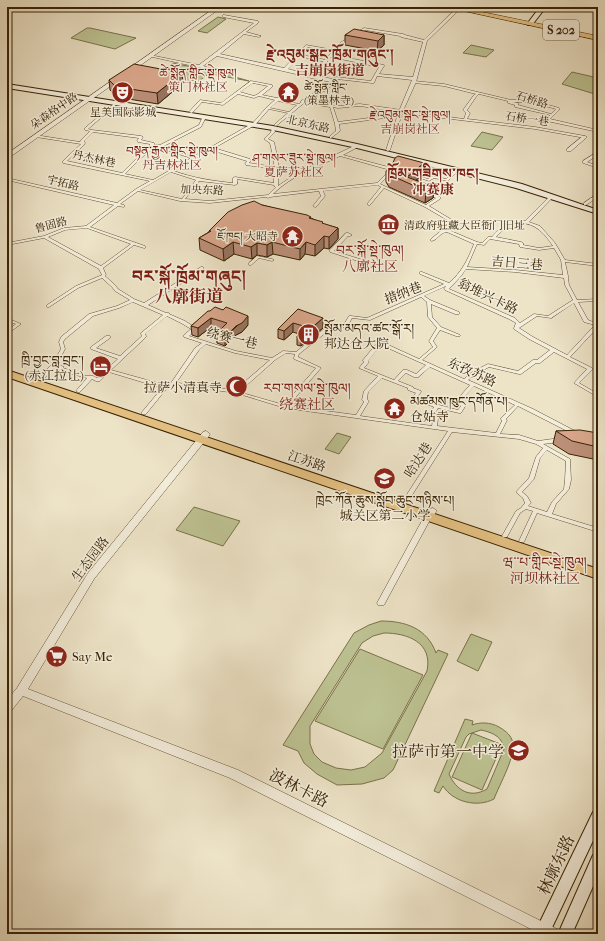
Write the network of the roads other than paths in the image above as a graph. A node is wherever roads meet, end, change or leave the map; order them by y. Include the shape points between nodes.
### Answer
1 (219, 7) edge
2 (449, 7) edge
3 (537, 7) edge
4 (543, 7) edge
5 (458, 9) junction
6 (224, 16) dead end
7 (530, 21) junction
8 (243, 33) junction
9 (598, 34) edge
10 (259, 36) dead end
11 (598, 38) edge
12 (425, 40) junction
13 (334, 51) junction
14 (216, 54) junction
15 (298, 55) junction
16 (150, 56) junction
17 (331, 56) junction
18 (326, 61) junction
19 (200, 67) junction
20 (285, 70) junction
21 (232, 74) dead end
22 (376, 75) junction
23 (311, 77) junction
24 (333, 81) junction
25 (414, 81) junction
26 (7, 84) edge
27 (238, 93) junction
28 (479, 93) junction
29 (286, 94) dead end
30 (259, 95) junction
31 (92, 98) junction
32 (278, 100) junction
33 (511, 100) junction
34 (116, 103) junction
35 (301, 103) junction
36 (331, 106) junction
37 (268, 108) junction
38 (192, 112) junction
39 (290, 113) junction
40 (400, 113) junction
41 (552, 115) junction
42 (204, 117) junction
43 (465, 120) junction
44 (255, 123) junction
45 (337, 123) junction
46 (274, 126) junction
47 (92, 131) junction
48 (598, 131) edge
49 (36, 136) junction
50 (332, 137) junction
51 (585, 137) joint
52 (83, 143) junction
53 (155, 146) junction
54 (357, 146) junction
55 (210, 148) junction
56 (388, 150) junction
57 (569, 150) dead end
58 (598, 153) edge
59 (341, 155) junction
60 (7, 156) edge
61 (194, 158) junction
62 (395, 160) junction
63 (598, 167) edge
64 (276, 168) junction
65 (391, 169) junction
66 (414, 169) edge
67 (171, 171) junction
68 (456, 171) junction
69 (123, 174) junction
70 (449, 178) junction
71 (7, 179) edge
72 (154, 180) junction
73 (198, 180) junction
74 (378, 184) junction
75 (276, 185) junction
76 (383, 187) junction
77 (137, 190) junction
78 (418, 190) edge
79 (321, 191) junction
80 (425, 192) edge
81 (598, 195) edge
82 (268, 197) junction
83 (551, 197) junction
84 (183, 200) junction
85 (369, 204) dead end
86 (585, 204) junction
87 (116, 205) junction
88 (123, 206) dead end
89 (315, 206) dead end
90 (426, 206) junction
91 (598, 208) edge
92 (598, 212) edge
93 (526, 222) junction
94 (86, 227) junction
95 (448, 231) junction
96 (350, 235) dead end
97 (45, 237) junction
98 (493, 238) junction
99 (432, 240) dead end
100 (476, 243) junction
101 (7, 244) edge
102 (134, 244) junction
103 (144, 247) dead end
104 (556, 247) junction
105 (272, 260) dead end
106 (564, 261) junction
107 (365, 262) dead end
108 (250, 264) dead end
109 (598, 265) edge
110 (101, 268) junction
111 (202, 268) dead end
112 (466, 268) junction
113 (422, 273) dead end
114 (102, 276) junction
115 (567, 278) junction
116 (447, 286) junction
117 (423, 297) junction
118 (133, 300) junction
119 (598, 300) edge
120 (429, 301) junction
121 (575, 301) junction
122 (145, 305) junction
123 (48, 306) dead end
124 (457, 313) dead end
125 (167, 314) junction
126 (368, 318) dead end
127 (7, 319) edge
128 (332, 325) dead end
129 (598, 325) edge
130 (344, 326) dead end
131 (439, 328) junction
132 (516, 328) junction
133 (7, 334) edge
134 (458, 335) dead end
135 (108, 337) dead end
136 (204, 343) junction
137 (553, 350) junction
138 (297, 353) junction
139 (567, 357) junction
140 (120, 358) junction
141 (273, 359) junction
142 (420, 360) junction
143 (54, 364) junction
144 (429, 364) junction
145 (7, 367) edge
146 (108, 370) junction
147 (7, 374) edge
148 (381, 376) junction
149 (91, 378) junction
150 (41, 379) junction
151 (465, 380) junction
152 (395, 381) junction
153 (473, 384) junction
154 (165, 387) junction
155 (78, 391) junction
156 (236, 392) junction
157 (598, 396) edge
158 (518, 404) junction
159 (437, 406) junction
160 (285, 407) junction
161 (365, 407) dead end
162 (144, 413) junction
163 (358, 416) junction
164 (434, 428) junction
165 (451, 430) junction
166 (497, 435) junction
167 (580, 436) edge
168 (204, 437) junction
169 (564, 440) edge
170 (538, 443) junction
171 (546, 448) junction
172 (405, 502) junction
173 (525, 507) junction
174 (536, 510) junction
175 (431, 514) junction
176 (549, 514) junction
177 (598, 530) edge
178 (505, 536) junction
179 (522, 541) junction
180 (598, 566) edge
181 (598, 574) edge
182 (381, 603) dead end
183 (21, 691) junction
184 (7, 708) edge
185 (598, 816) edge
186 (598, 859) edge
187 (549, 932) edge
188 (565, 934) edge

1 - 16 street, 朵森格中路
2 - 5 main road, S 202
3 - 7 main road
4 - 7 main road
5 - 7 main road, S 202
5 - 12 street
6 - 8 street via 257,22
7 - 9 main road, S 202
7 - 11 main road, S 202
8 - 10 street
8 - 14 street
12 - 13 street via 364,29
12 - 25 street
13 - 15 street via 306,46
13 - 17 street
14 - 19 street
14 - 20 street
15 - 18 street
15 - 20 street
16 - 19 street
16 - 31 street, 朵森格中路
17 - 18 street
17 - 22 street via 382,66
18 - 23 street
19 - 21 street
20 - 23 street
22 - 24 street via 372,82 336,78
22 - 25 street
23 - 24 street
24 - 35 street
25 - 28 street
25 - 40 street
26 - 31 main road, 北京东路
27 - 30 street via 254,97
27 - 30 street via 252,82 271,86
27 - 38 street via 222,104 201,101
28 - 33 street, 石桥路
28 - 43 street via 466,110 468,113
29 - 32 street
30 - 32 street
31 - 34 main road, 北京东路
31 - 38 main road, 北京东路
31 - 49 street, 朵森格中路
32 - 35 street
32 - 37 street
33 - 41 street, 石桥路 via 509,102 517,104 516,106
33 - 41 street via 531,101 558,109
34 - 42 main road, 北京东路
34 - 47 street, 丹杰林巷 via 86,129
35 - 36 street
35 - 39 street
36 - 40 street via 360,105
36 - 45 street
37 - 39 street
37 - 44 street
38 - 44 main road, 北京东路
39 - 46 street
40 - 43 street, 石桥一巷
40 - 45 street
40 - 56 street
41 - 48 street, 石桥路 via 548,120
42 - 44 main road, 北京东路
42 - 53 street, 丹杰林巷 via 200,126 161,146
43 - 51 street, 石桥一巷
44 - 46 main road, 北京东路
44 - 55 street, 鲁固路
45 - 50 street via 338,132
46 - 50 main road, 北京东路
46 - 54 main road, 北京东路
46 - 64 street via 273,132 266,139 272,142
47 - 52 street, 丹杰林巷
47 - 53 street via 141,138 139,141
49 - 52 street, 丹杰林巷
49 - 60 street, 朵森格中路
50 - 56 main road, 北京东路
51 - 57 street
52 - 69 street, 丹杰林巷 via 64,162
53 - 61 street
53 - 69 street, 丹杰林巷
54 - 59 street
54 - 62 main road, 北京东路
55 - 61 street, 鲁固路
55 - 64 street via 249,160 248,164
56 - 86 main road, 北京东路 via 523,183
58 - 63 street via 584,162
59 - 65 street
59 - 75 street
61 - 67 street, 鲁固路
62 - 65 street
62 - 68 main road, 北京东路
64 - 75 street
65 - 74 street
66 - 70 street
67 - 72 street, 鲁固路
67 - 73 street
68 - 70 street
68 - 83 main road, 北京东路 via 519,186
69 - 72 street, 丹杰林巷
70 - 78 street via 422,178 411,187
71 - 87 street, 宇拓路
72 - 77 street, 鲁固路
73 - 75 street via 234,184 236,178
73 - 84 street
74 - 76 street
74 - 79 street, 加央东路
75 - 82 street
76 - 85 street
76 - 90 street
77 - 84 street, 加央东路
77 - 87 street, 鲁固路
79 - 82 street, 加央东路
79 - 89 street via 323,196
80 - 90 street via 439,198
81 - 86 street
82 - 84 street, 加央东路 via 210,202
83 - 92 main road, 北京东路
83 - 93 street
86 - 91 main road, 北京东路
87 - 88 street, 宇拓路
87 - 94 street, 鲁固路
90 - 95 street via 456,224
93 - 98 street via 517,221 502,227
93 - 104 street via 540,228
94 - 97 street, 鲁固路 via 64,229
94 - 102 street
95 - 99 street via 443,231
95 - 100 street
96 - 107 street via 347,234 331,251
97 - 101 street, 鲁固路
97 - 110 street
98 - 100 street via 489,238 483,244
98 - 104 street via 521,243 521,246
100 - 112 street
102 - 103 street
102 - 110 street
104 - 106 street
105 - 108 street via 258,257
106 - 109 street
106 - 115 street
110 - 114 street via 104,275
111 - 122 street
112 - 115 street, 吉日三巷
112 - 116 street
113 - 116 street, 翁堆兴卡路
114 - 118 street via 116,290
114 - 123 street via 77,287
115 - 121 street via 566,285
116 - 117 street, 措纳巷
116 - 130 street via 368,319 351,317
116 - 132 street, 翁堆兴卡路 via 513,319 518,323
117 - 120 street
117 - 126 street, 措纳巷
118 - 122 street
118 - 143 street via 91,315 62,338 63,349
119 - 121 street
120 - 124 street
120 - 131 street via 430,317
121 - 129 street via 586,322
121 - 132 street via 549,317 536,314
122 - 125 street
125 - 136 street, 绕赛一巷 via 194,329 186,336
125 - 140 street
127 - 133 street via 18,324
128 - 138 street
129 - 139 street
131 - 134 street
131 - 142 street via 431,341 435,347
132 - 137 street, 翁堆兴卡路
135 - 140 street via 94,348
136 - 141 street, 绕赛一巷
136 - 154 street via 173,384
137 - 139 street, 翁堆兴卡路
137 - 151 street via 519,372 488,365
138 - 141 street via 285,352
138 - 160 street via 296,358 319,368
139 - 157 street, 翁堆兴卡路 via 590,369 576,383
140 - 146 street
141 - 156 street
142 - 144 street, 东孜苏路
142 - 148 street, 东孜苏路 via 380,343 361,368
143 - 149 street via 62,367 60,369
143 - 150 street
144 - 151 street, 东孜苏路
144 - 152 street via 416,376 405,371
145 - 150 highway, 江苏路
146 - 149 street via 98,380
146 - 154 street
147 - 168 highway, 江苏路
148 - 152 street
148 - 163 street via 366,392 364,400 367,401
149 - 155 street
150 - 155 highway, 江苏路
151 - 153 street, 东孜苏路
152 - 159 street via 419,392 414,398
153 - 158 street, 东孜苏路
153 - 159 street via 457,402 464,405 459,412
154 - 156 street via 178,384
154 - 162 street
155 - 162 highway, 江苏路
156 - 160 street
158 - 166 street via 504,419
158 - 167 street, 东孜苏路
159 - 164 street via 430,418 436,419
160 - 163 street
161 - 163 street
162 - 168 highway, 江苏路
163 - 164 street
164 - 165 street
165 - 166 street
165 - 172 street, 哈达巷
166 - 170 street via 519,437
168 - 172 highway, 江苏路
168 - 175 highway, 江苏路
168 - 183 street, 生态园路 via 92,576
169 - 170 street
170 - 171 street
171 - 173 street via 538,457 531,479 519,492 528,503
171 - 176 street via 568,460 566,489
172 - 175 highway, 江苏路
173 - 174 street
173 - 178 street via 518,512
174 - 176 street
174 - 179 street
175 - 178 highway, 江苏路
175 - 181 highway, 江苏路
175 - 182 street
176 - 177 street
178 - 179 highway, 江苏路
179 - 180 highway, 江苏路
183 - 184 street, 生态园路
183 - 187 street, 波林卡路 via 234,774
185 - 187 main road, 林廓东路
186 - 188 main road

